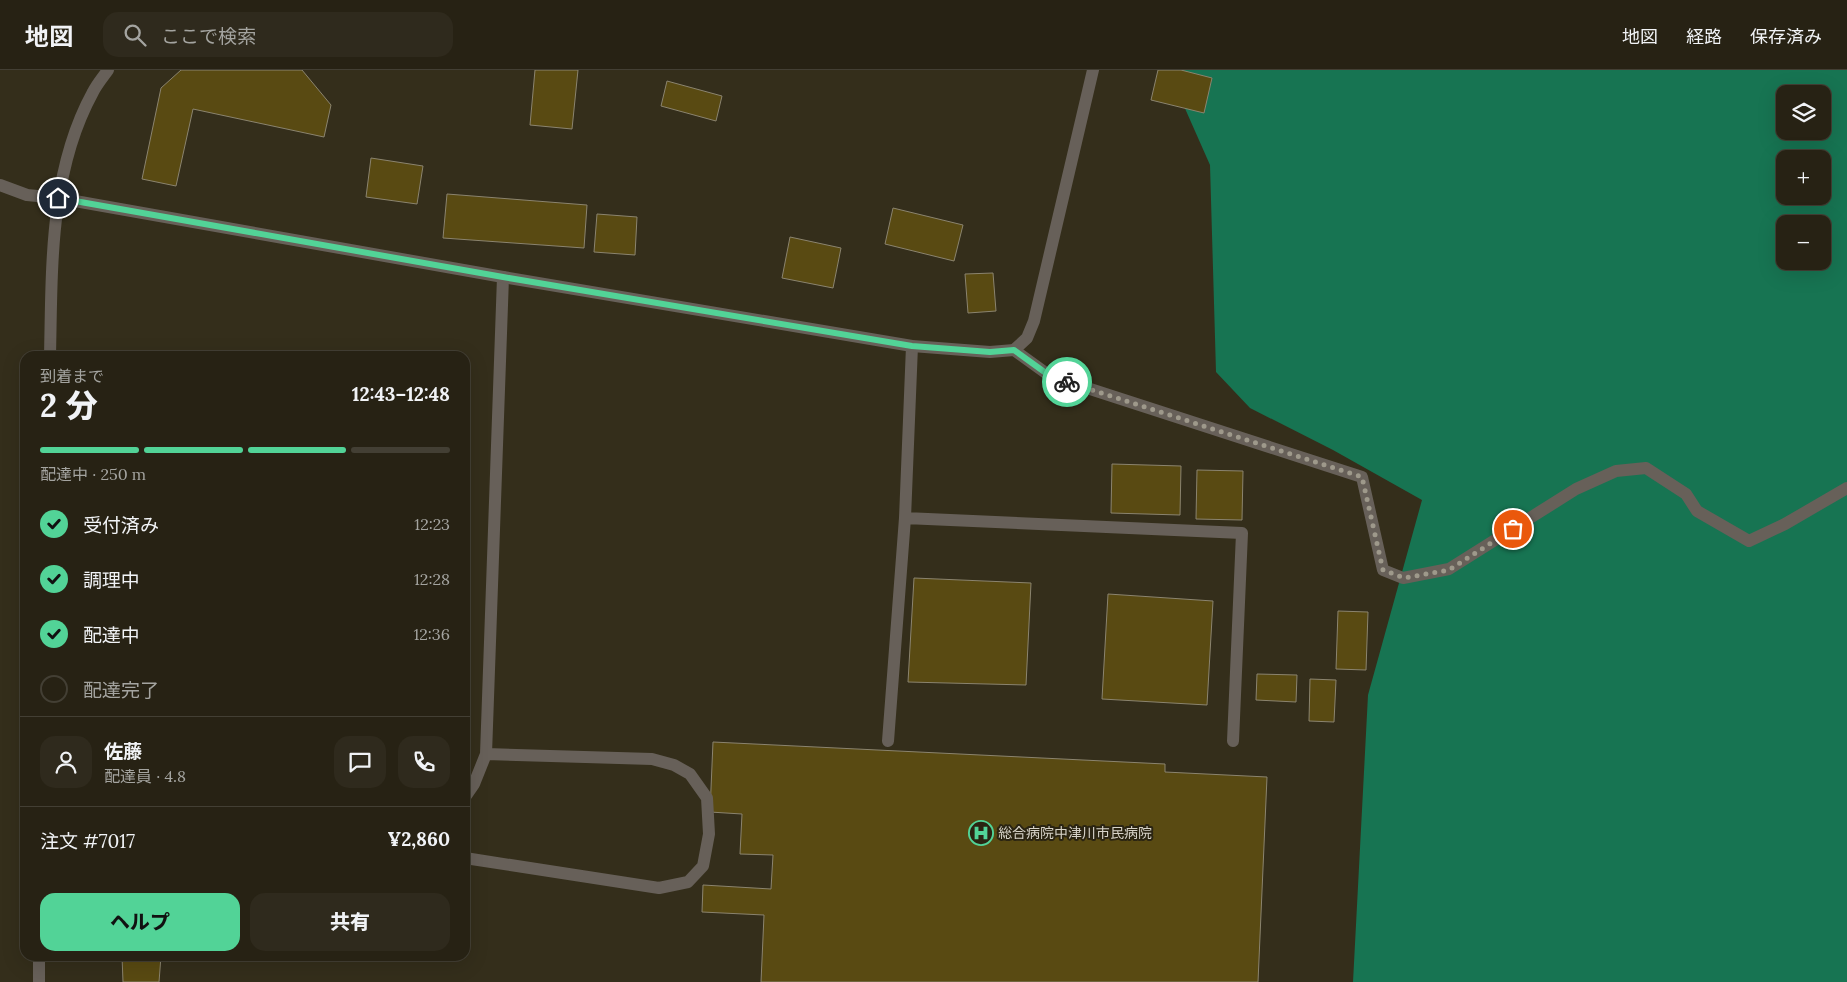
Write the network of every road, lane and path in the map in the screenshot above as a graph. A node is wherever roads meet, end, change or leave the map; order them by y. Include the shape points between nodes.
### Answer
1 (108, 70) edge
2 (1094, 70) edge
3 (0, 185) edge
4 (58, 198) junction
5 (503, 277) junction
6 (912, 346) junction
7 (1014, 350) junction
8 (50, 351) edge
9 (1847, 488) edge
10 (905, 518) junction
11 (888, 740) dead end
12 (1233, 741) dead end
13 (486, 754) junction
14 (470, 790) edge
15 (470, 859) edge
16 (39, 961) edge
17 (39, 982) edge

1 - 4 street via 93,92 71,143
2 - 7 street via 1034,321 1027,338
3 - 4 street via 27,195
4 - 5 street
4 - 8 street via 52,254
5 - 6 street
5 - 13 street
6 - 7 street via 990,352
6 - 10 street
7 - 9 street via 1050,376 1362,477 1383,570 1404,578 1449,570 1576,489 1616,471 1646,468 1686,494 1697,511 1749,542
10 - 11 street
10 - 12 street via 1242,533
13 - 14 street
13 - 15 street via 643,758 674,765 690,774 707,798 709,834 703,866 688,882 659,888
16 - 17 street

